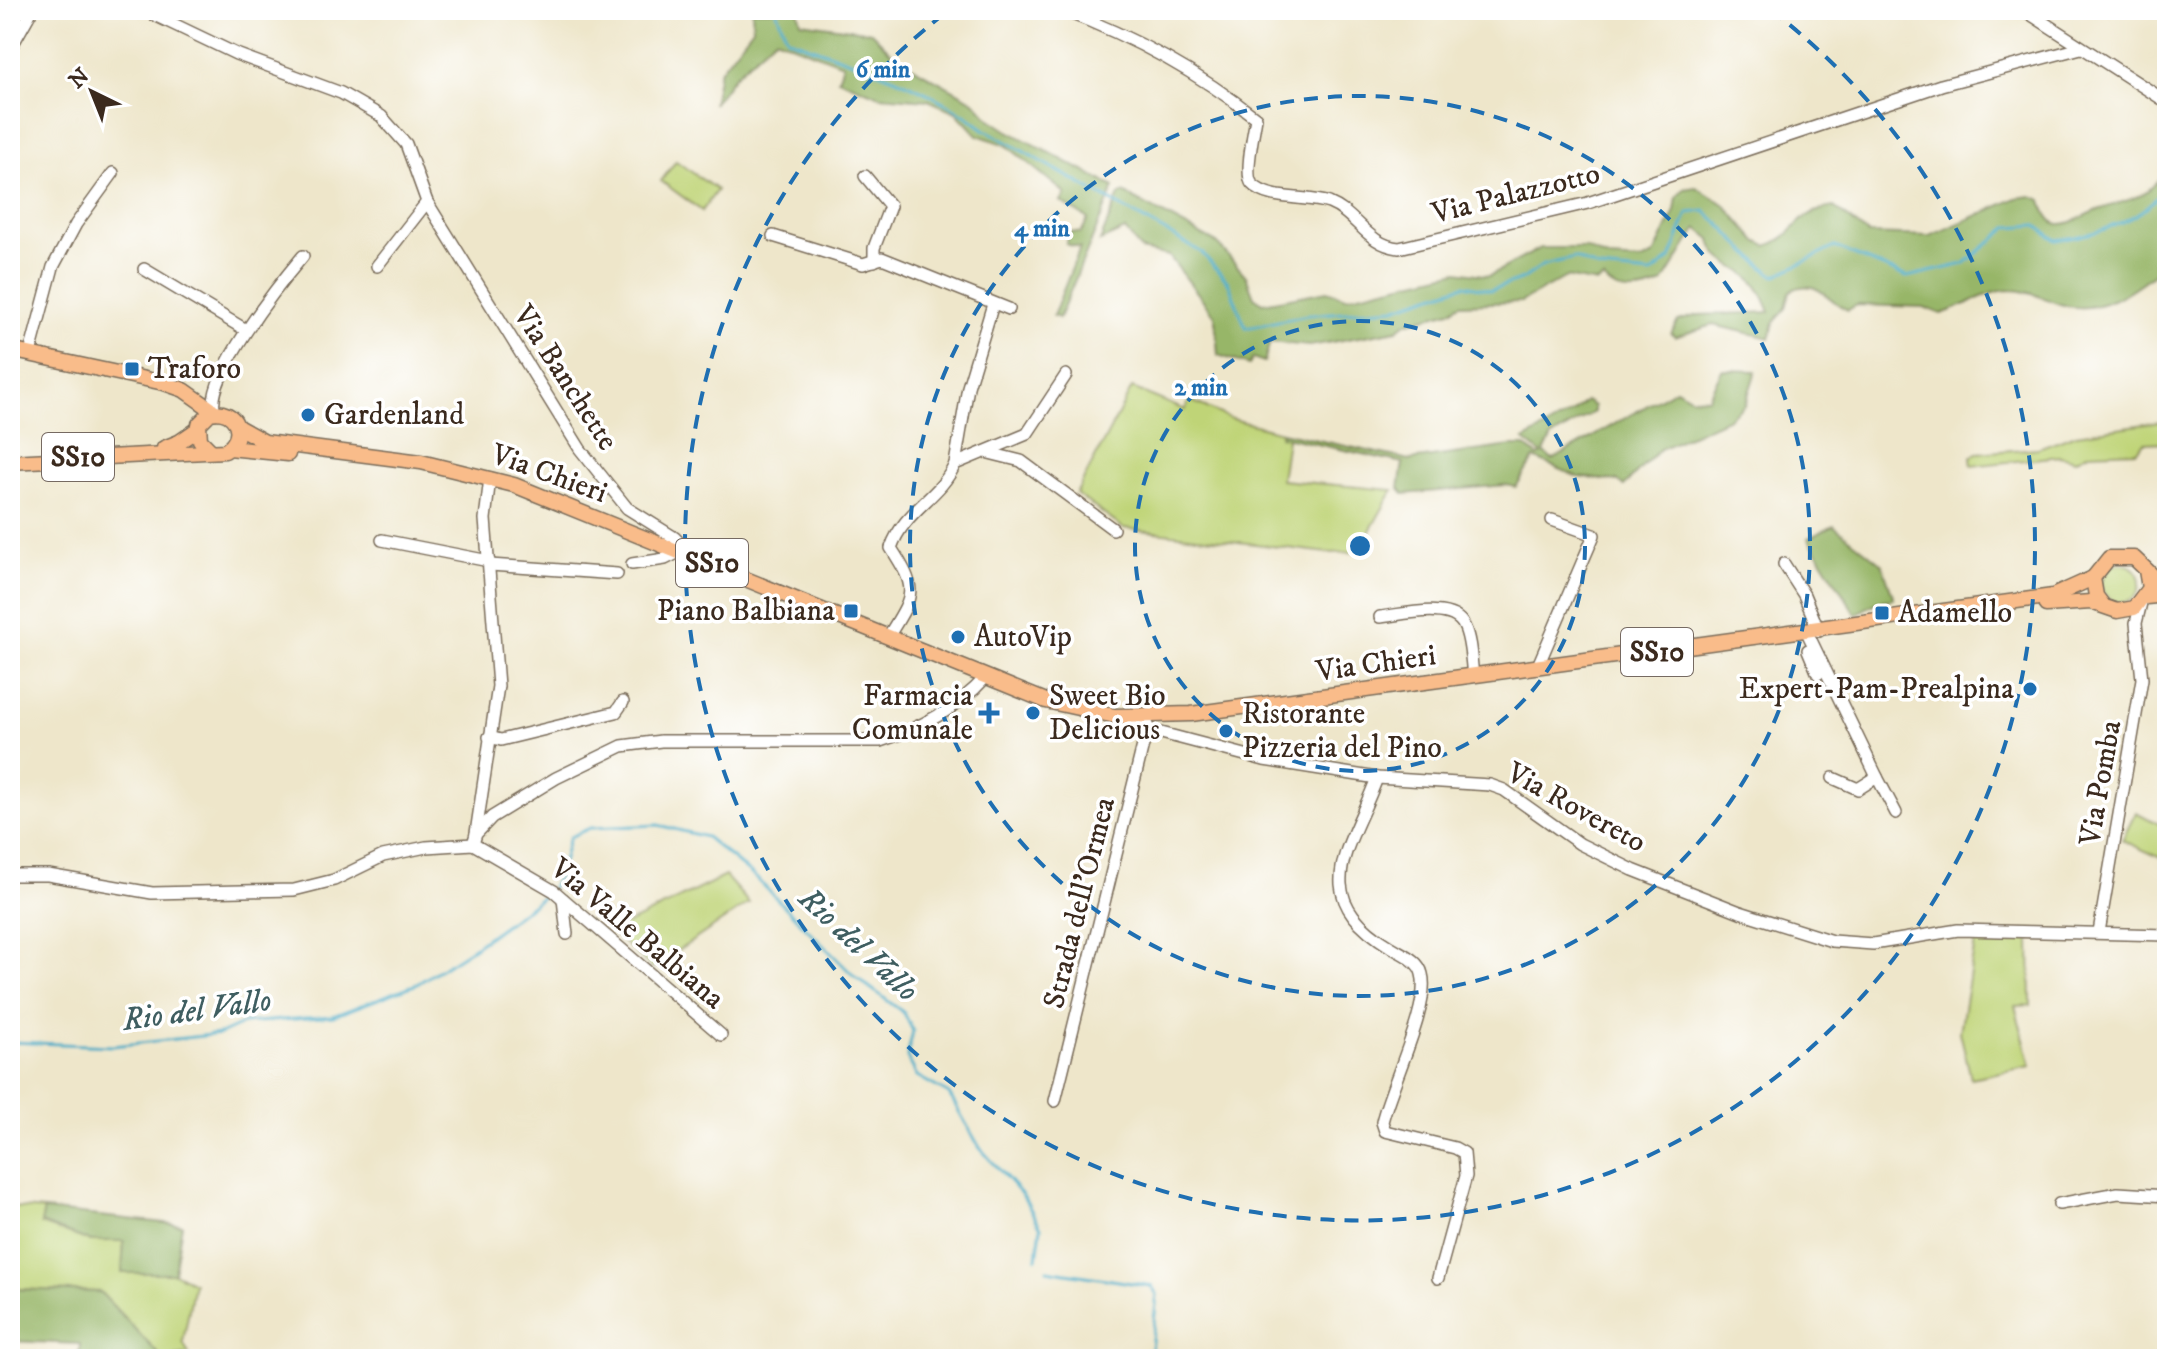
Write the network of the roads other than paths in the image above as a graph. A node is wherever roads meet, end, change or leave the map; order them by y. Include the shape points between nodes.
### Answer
1 (32, 10) edge
2 (144, 10) edge
3 (1062, 10) edge
4 (2024, 10) edge
5 (2081, 48) junction
6 (10, 49) edge
7 (2167, 102) edge
8 (113, 173) dead end
9 (865, 176) dead end
10 (427, 202) junction
11 (773, 236) dead end
12 (303, 256) dead end
13 (874, 261) junction
14 (377, 266) dead end
15 (144, 269) dead end
16 (993, 304) junction
17 (1009, 309) dead end
18 (246, 330) junction
19 (10, 350) edge
20 (30, 353) junction
21 (1066, 375) dead end
22 (141, 379) junction
23 (220, 412) junction
24 (199, 426) junction
25 (238, 427) junction
26 (229, 448) junction
27 (210, 450) junction
28 (985, 452) junction
29 (147, 453) junction
30 (349, 453) junction
31 (10, 462) edge
32 (955, 464) junction
33 (490, 478) junction
34 (1552, 520) dead end
35 (1113, 529) dead end
36 (382, 540) dead end
37 (686, 553) junction
38 (490, 563) junction
39 (632, 564) dead end
40 (1784, 564) dead end
41 (2146, 570) junction
42 (617, 574) dead end
43 (2093, 578) junction
44 (2167, 583) edge
45 (2167, 595) edge
46 (2143, 600) junction
47 (2102, 604) junction
48 (2117, 611) junction
49 (1380, 617) dead end
50 (1846, 627) junction
51 (1813, 635) junction
52 (888, 637) junction
53 (2139, 643) junction
54 (1537, 668) junction
55 (1818, 674) dead end
56 (1473, 676) junction
57 (985, 678) junction
58 (623, 702) dead end
59 (1148, 723) junction
60 (489, 737) junction
61 (1877, 777) junction
62 (1377, 778) junction
63 (1833, 778) dead end
64 (1896, 813) dead end
65 (474, 839) junction
66 (10, 875) edge
67 (563, 899) junction
68 (2099, 932) junction
69 (567, 934) dead end
70 (2167, 935) edge
71 (721, 1035) dead end
72 (1055, 1101) dead end
73 (2167, 1196) edge
74 (2059, 1204) dead end
75 (1438, 1278) dead end

1 - 6 street
2 - 10 street, Via Banchette via 236,54 341,93 381,116 406,144
3 - 5 street, Via Palazzotto via 1117,30 1232,98 1256,118 1248,175 1252,184 1267,192 1328,202 1384,247 1399,248 1588,203 1941,85
4 - 5 street
5 - 7 street
8 - 20 street via 53,267
9 - 13 street via 890,206
10 - 14 street
10 - 37 street, Via Banchette via 580,449 627,508 675,538
11 - 13 street via 863,264
12 - 18 street
13 - 16 street via 882,258
15 - 18 street
16 - 17 street
16 - 32 street via 968,387
18 - 23 street via 212,404
19 - 20 main road
20 - 22 main road
21 - 28 street via 1027,434
22 - 23 main road via 179,387
22 - 24 main road via 179,395
23 - 24 main road
23 - 25 main road
24 - 27 main road via 202,444
24 - 29 main road via 179,442
25 - 26 main road
25 - 30 main road, Via Chieri via 265,442
26 - 27 main road
26 - 30 main road, Via Chieri
27 - 29 main road
28 - 32 street
28 - 35 street via 1021,461
29 - 31 main road, SS10
30 - 33 main road, Via Chieri / SS10
32 - 52 street via 949,477 898,526 891,548 912,589
33 - 37 main road, Via Chieri / SS10
33 - 38 street via 485,519
34 - 54 street via 1594,535
36 - 38 street
37 - 39 street
37 - 52 main road, Via Chieri / SS10
38 - 42 street
38 - 60 street via 498,686
40 - 51 street via 1804,595
41 - 43 main road, Via Chieri / SS10 via 2134,558 2117,555 2102,563
41 - 44 main road, Via Chieri
41 - 46 main road via 2149,588
43 - 47 main road
43 - 50 main road, Via Chieri / SS10 via 2053,596
45 - 46 main road
46 - 48 main road
46 - 53 street, Via Pomba via 2136,623
47 - 48 main road, Via Chieri / SS10
47 - 50 main road, Via Chieri / SS10 via 2067,602
48 - 53 street
49 - 56 street via 1441,612 1457,618 1464,625
50 - 51 main road, Via Chieri / SS10
51 - 54 main road, Via Chieri / SS10
51 - 55 street via 1808,651
51 - 61 street
52 - 57 main road, Via Chieri / SS10
53 - 68 street, Via Pomba via 2142,679
54 - 56 main road, Via Chieri / SS10
56 - 59 main road, Via Chieri / SS10
57 - 59 main road, Via Chieri / SS10 via 1046,701
57 - 65 street via 961,701 902,735 880,741 661,741 622,746 492,817
58 - 60 street via 616,712 501,740
59 - 62 street, Via Rovereto via 1264,760
59 - 72 street, Strada dell'Ormea
60 - 65 street
61 - 63 street via 1858,789
61 - 64 street
62 - 68 street, Via Rovereto via 1504,790 1580,844 1633,870 1832,941 1873,944 1958,930
62 - 75 street via 1338,878 1346,908 1381,941 1418,965 1423,976 1420,1007 1382,1122 1395,1136 1464,1153 1467,1163
65 - 66 street via 383,856 334,880 294,890 152,893 48,875
65 - 67 street, Via Valle Balbiana
67 - 69 street
67 - 71 street, Via Valle Balbiana
68 - 70 street, Via Rovereto
73 - 74 street via 2118,1193

